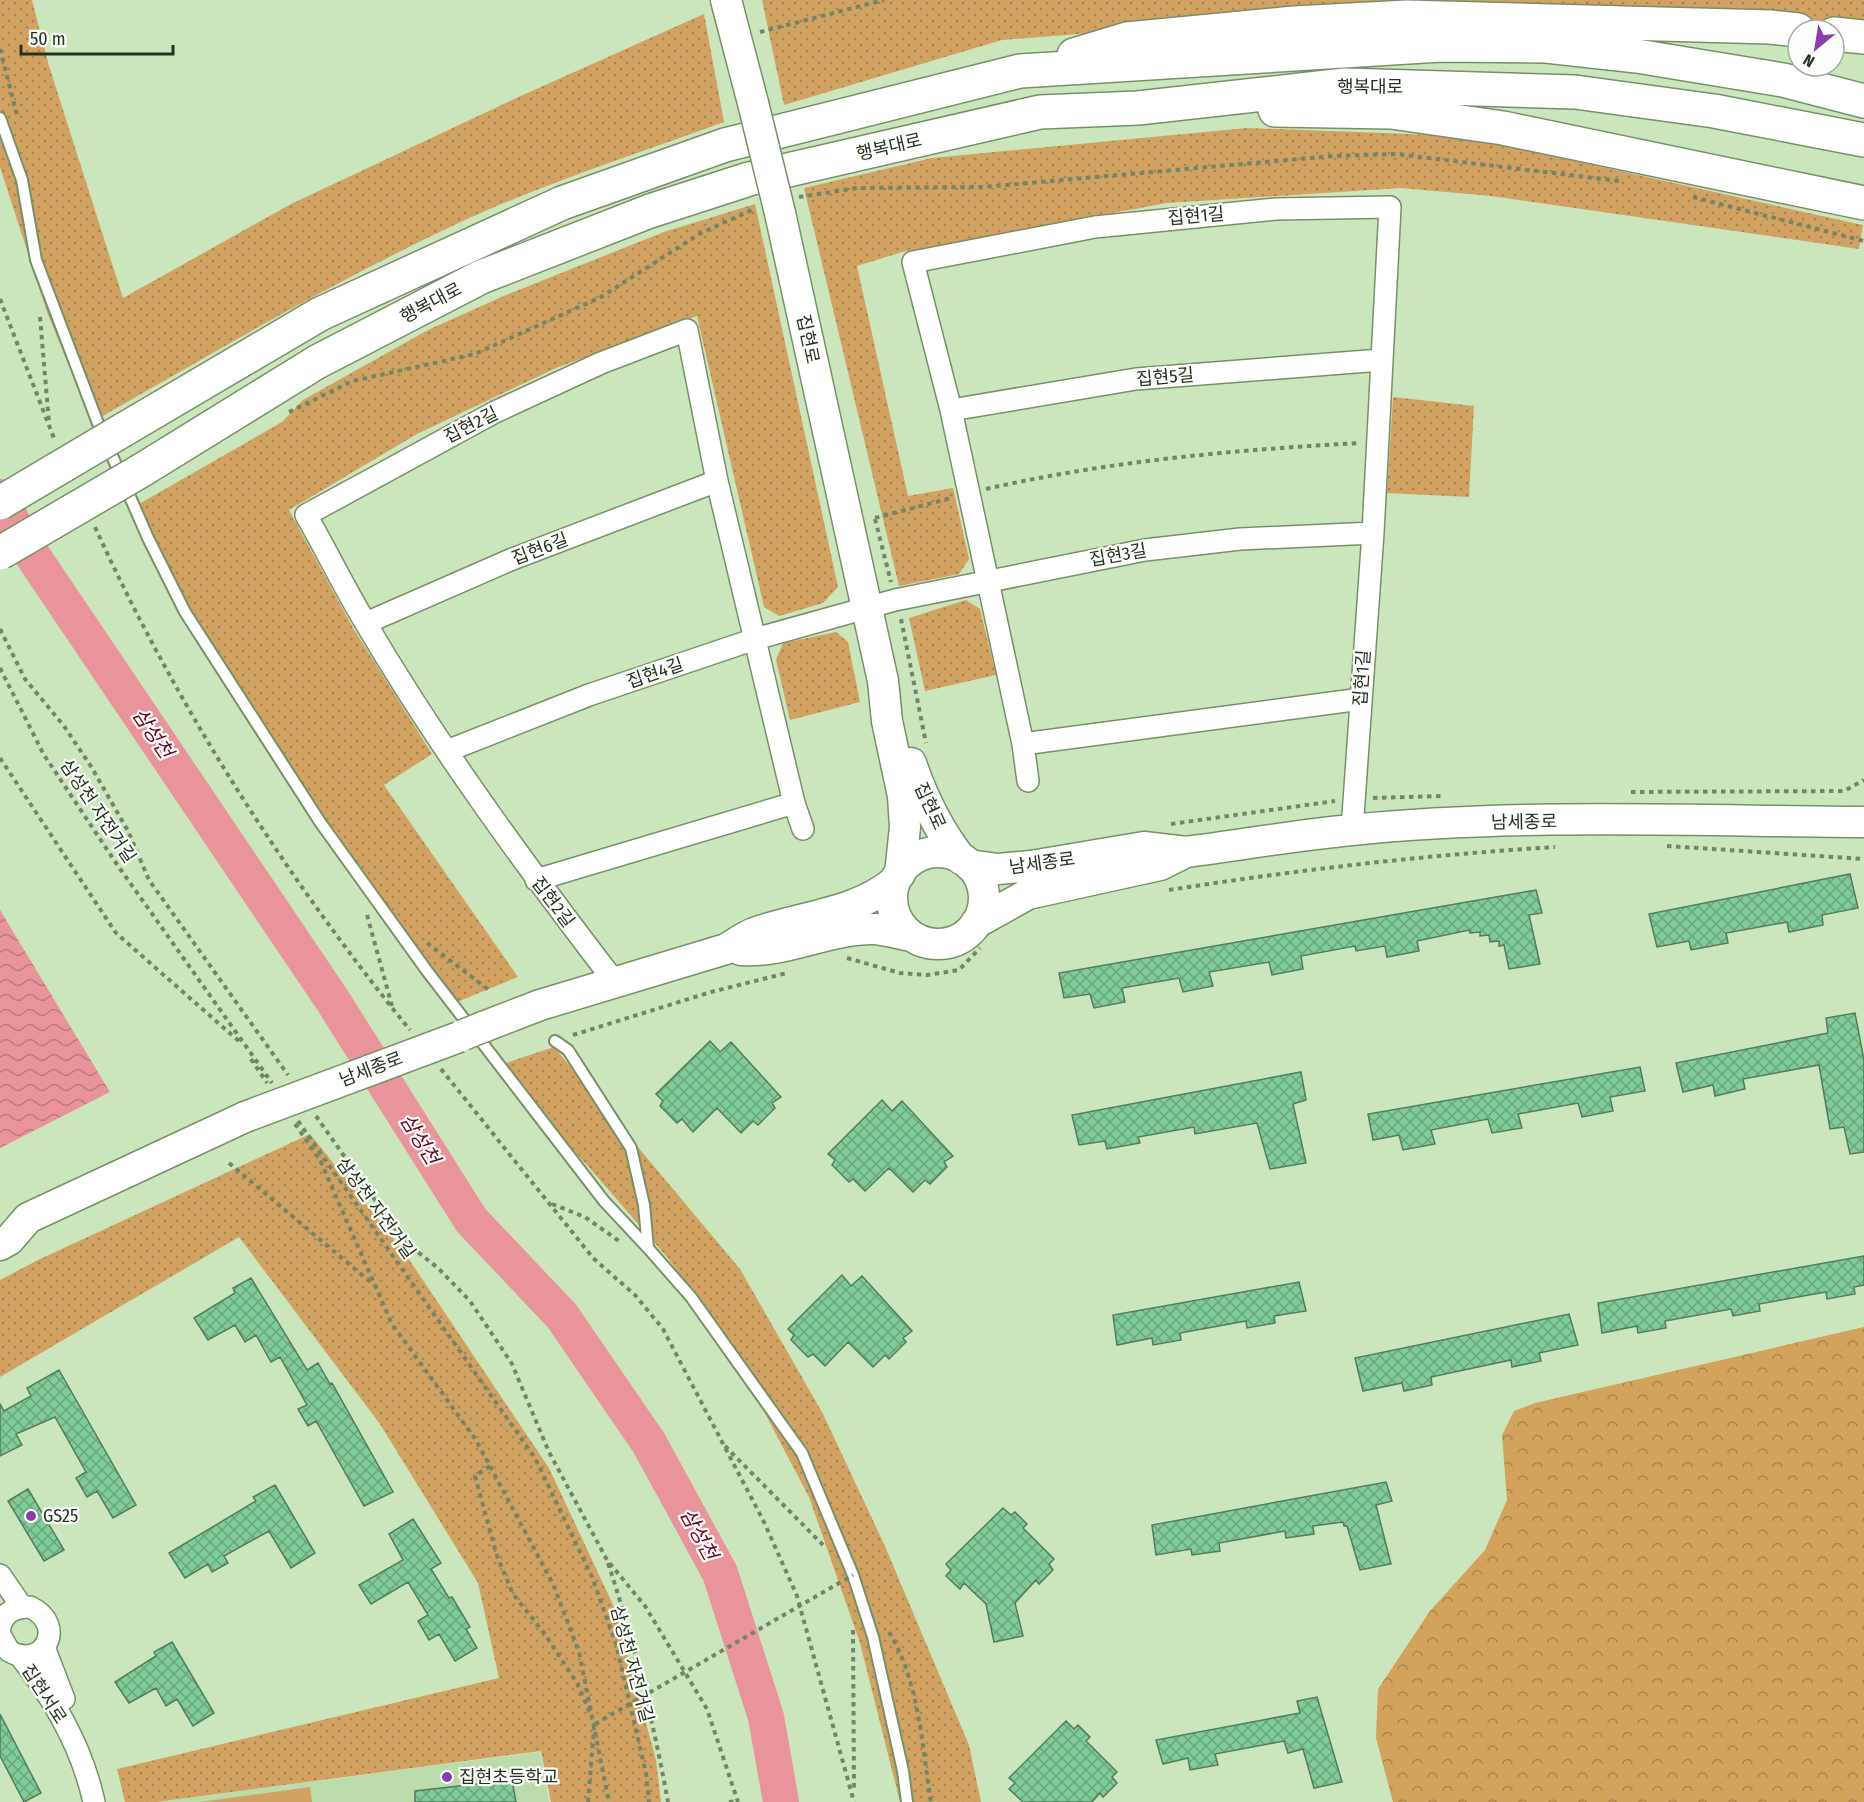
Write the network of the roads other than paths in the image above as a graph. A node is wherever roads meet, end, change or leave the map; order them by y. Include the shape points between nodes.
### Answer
1 (726, 0) edge
2 (1786, 30) edge
3 (1846, 35) edge
4 (1864, 37) edge
5 (1020, 71) junction
6 (1864, 101) edge
7 (1138, 108) junction
8 (0, 118) edge
9 (1864, 140) edge
10 (1864, 203) edge
11 (1381, 360) junction
12 (951, 410) junction
13 (717, 481) junction
14 (0, 503) edge
15 (1373, 533) junction
16 (0, 553) edge
17 (987, 583) junction
18 (867, 608) junction
19 (366, 623) junction
20 (755, 639) junction
21 (883, 681) junction
22 (1361, 699) junction
23 (1023, 744) junction
24 (447, 751) junction
25 (1028, 781) dead end
26 (794, 803) junction
27 (1864, 822) edge
28 (803, 829) dead end
29 (1352, 830) junction
30 (1186, 852) junction
31 (965, 862) junction
32 (897, 877) junction
33 (536, 880) junction
34 (981, 932) junction
35 (912, 936) junction
36 (726, 949) junction
37 (614, 981) junction
38 (555, 1041) road end
39 (14, 1217) edge
40 (0, 1245) edge
41 (648, 1248) junction
42 (0, 1575) edge
43 (22, 1607) junction
44 (0, 1625) edge
45 (45, 1647) junction
46 (20, 1656) junction
47 (69, 1732) junction
48 (94, 1802) edge
49 (907, 1802) edge

1 - 18 street, 집현로, bridge via 780,213
2 - 5 highway via 1407,17 1294,22 1127,39
3 - 4 highway
5 - 6 highway, 행복대로 via 1441,45 1546,46 1760,76
5 - 14 highway, 행복대로, bridge via 725,145 562,203 320,314
7 - 9 highway, 행복대로 via 1345,85 1575,92 1714,111
7 - 10 highway via 1391,112 1503,128
7 - 16 highway, 행복대로, bridge via 1040,112 749,179 650,211 481,277 317,362
8 - 41 lane via 22,180 36,260 99,426 185,612 320,822 427,971 604,1201
11 - 12 street, 집현5길 via 1136,379
11 - 12 street, 집현1길 via 1390,207 1276,209 1095,227 913,262
11 - 15 street, 집현1길
12 - 17 street, 집현1길
13 - 19 street, 집현6길 via 510,560
13 - 19 street, 집현2길 via 687,330 495,411 306,514
13 - 20 street, 집현2길
15 - 17 street, 집현3길 via 1240,539 1145,550
15 - 22 street, 집현1길
17 - 18 street, 집현3길
17 - 23 street, 집현1길
18 - 20 street, 집현4길
18 - 21 street, 집현로
19 - 24 street, 집현2길
20 - 24 street, 집현4길 via 589,695
20 - 26 street, 집현2길
21 - 31 street, 집현로 via 897,712 924,801 941,833
21 - 32 street, 집현로 via 903,796 905,827
22 - 23 street
22 - 29 street, 집현1길
23 - 25 street, 집현1길
24 - 33 street, 집현2길
26 - 28 street, 집현2길
26 - 33 street
27 - 29 street, 남세종로 via 1613,820
29 - 30 street, 남세종로
30 - 31 street, 남세종로 via 1144,848 998,869
30 - 34 street, 남세종로 via 1160,865 1028,894
31 - 32 street via 952,855 931,853 916,858
31 - 34 street via 981,883
32 - 35 street via 892,896 894,912
32 - 36 street, 남세종로 via 878,895 752,934
33 - 37 street, 집현2길
34 - 35 street via 942,944 926,943
35 - 36 street, 남세종로 via 875,929 765,951
36 - 37 street, 남세종로
37 - 39 street, 남세종로, bridge via 245,1117
38 - 41 lane via 568,1050 631,1148 644,1205
39 - 40 street, 남세종로 via 9,1240
41 - 49 lane via 691,1297 802,1453 873,1637
42 - 43 street
43 - 44 street via 14,1609
43 - 45 street via 30,1607 44,1617 50,1632
44 - 46 street via 9,1651
45 - 46 street via 31,1656
45 - 47 street, 집현서로 via 67,1708
46 - 47 street, 집현서로 via 43,1685
47 - 48 street, 집현서로 via 87,1771

